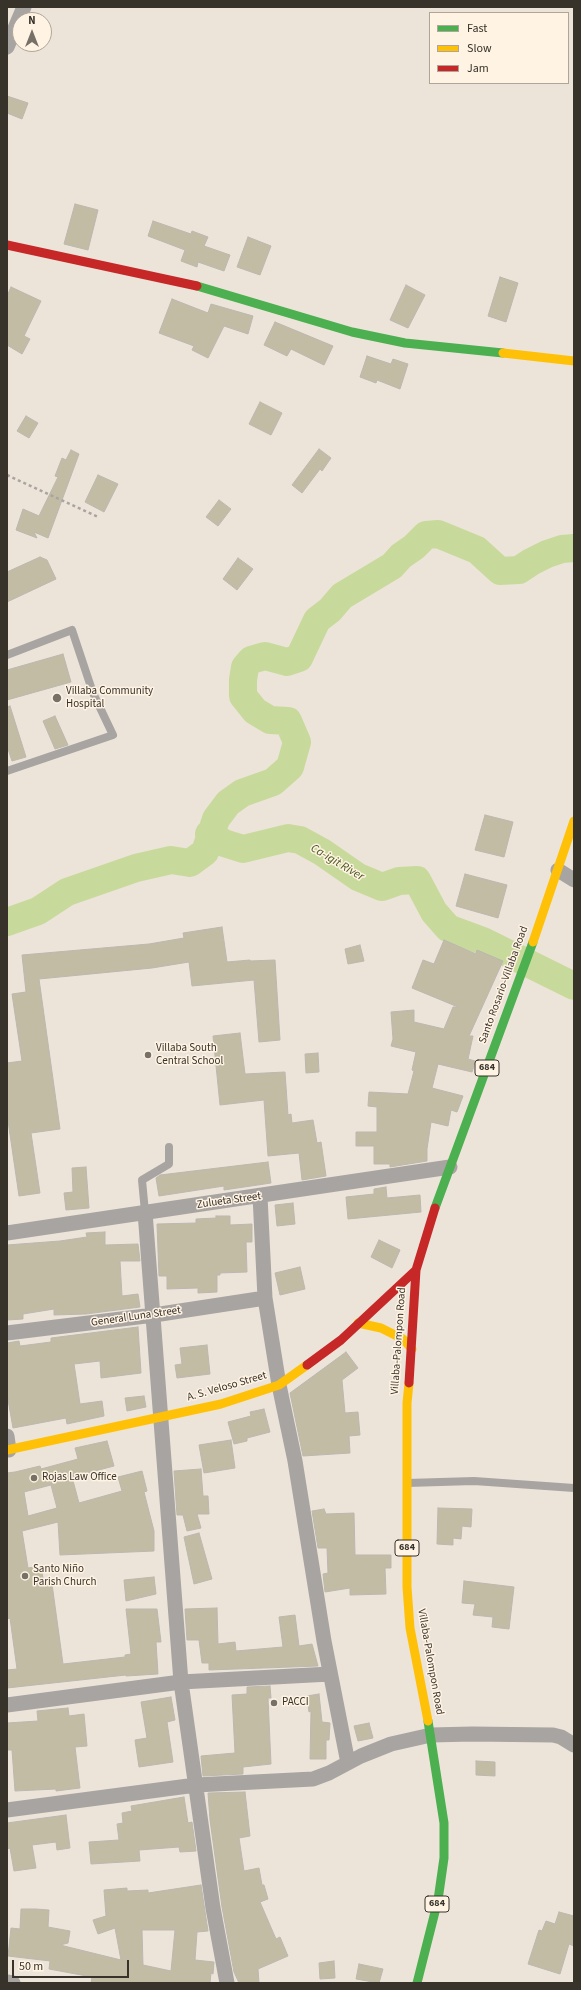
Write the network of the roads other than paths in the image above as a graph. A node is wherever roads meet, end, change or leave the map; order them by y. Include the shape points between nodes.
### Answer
1 (24, 7) edge
2 (7, 47) edge
3 (7, 245) edge
4 (574, 361) edge
5 (7, 655) edge
6 (7, 771) edge
7 (574, 821) edge
8 (558, 870) junction
9 (574, 880) edge
10 (169, 1147) dead end
11 (450, 1167) junction
12 (260, 1196) junction
13 (145, 1212) junction
14 (7, 1233) edge
15 (416, 1270) junction
16 (265, 1298) junction
17 (154, 1315) junction
18 (358, 1323) junction
19 (7, 1333) edge
20 (412, 1350) junction
21 (279, 1385) junction
22 (161, 1417) junction
23 (8, 1445) edge
24 (407, 1483) junction
25 (574, 1488) edge
26 (330, 1674) junction
27 (181, 1682) junction
28 (7, 1705) edge
29 (431, 1735) junction
30 (574, 1745) edge
31 (348, 1763) junction
32 (196, 1785) junction
33 (7, 1810) edge
34 (7, 1982) edge
35 (13, 1983) edge
36 (227, 1983) edge
37 (417, 1983) edge

1 - 2 street
3 - 4 main road via 210,289 352,332 405,343
5 - 6 lane via 72,630 93,693 112,735
7 - 8 main road, Santo Rosario-Villaba Road / 684
8 - 9 street
8 - 11 main road, Santo Rosario-Villaba Road / 684
10 - 13 lane via 168,1164 142,1180
11 - 12 street, Zulueta Street
11 - 15 main road, Santo Rosario-Villaba Road / 684
12 - 13 street, Zulueta Street
12 - 16 street
13 - 14 street, Zulueta Street
13 - 17 street
15 - 18 main road, A. S. Veloso Street
15 - 20 main road, Villaba-Palompon Road / 684
16 - 17 street, General Luna Street
16 - 21 street
17 - 19 street, General Luna Street
17 - 22 street
18 - 20 main road via 381,1328 403,1339
18 - 21 main road, A. S. Veloso Street via 341,1340
20 - 24 main road, Villaba-Palompon Road / 684 via 407,1403
21 - 22 main road, A. S. Veloso Street via 221,1404
21 - 26 street via 295,1461
22 - 23 main road, A. S. Veloso Street
22 - 27 street
24 - 25 lane via 474,1481
24 - 29 main road, Villaba-Palompon Road / 684 via 407,1586 410,1628
26 - 27 street
26 - 31 street
27 - 28 street
27 - 32 street
29 - 30 street via 553,1735
29 - 31 street via 391,1744
29 - 37 main road, Villaba-Palompon Road / 684 via 444,1823 444,1858 438,1900
31 - 32 street via 313,1779
32 - 33 street
32 - 36 street via 212,1908
34 - 35 street

